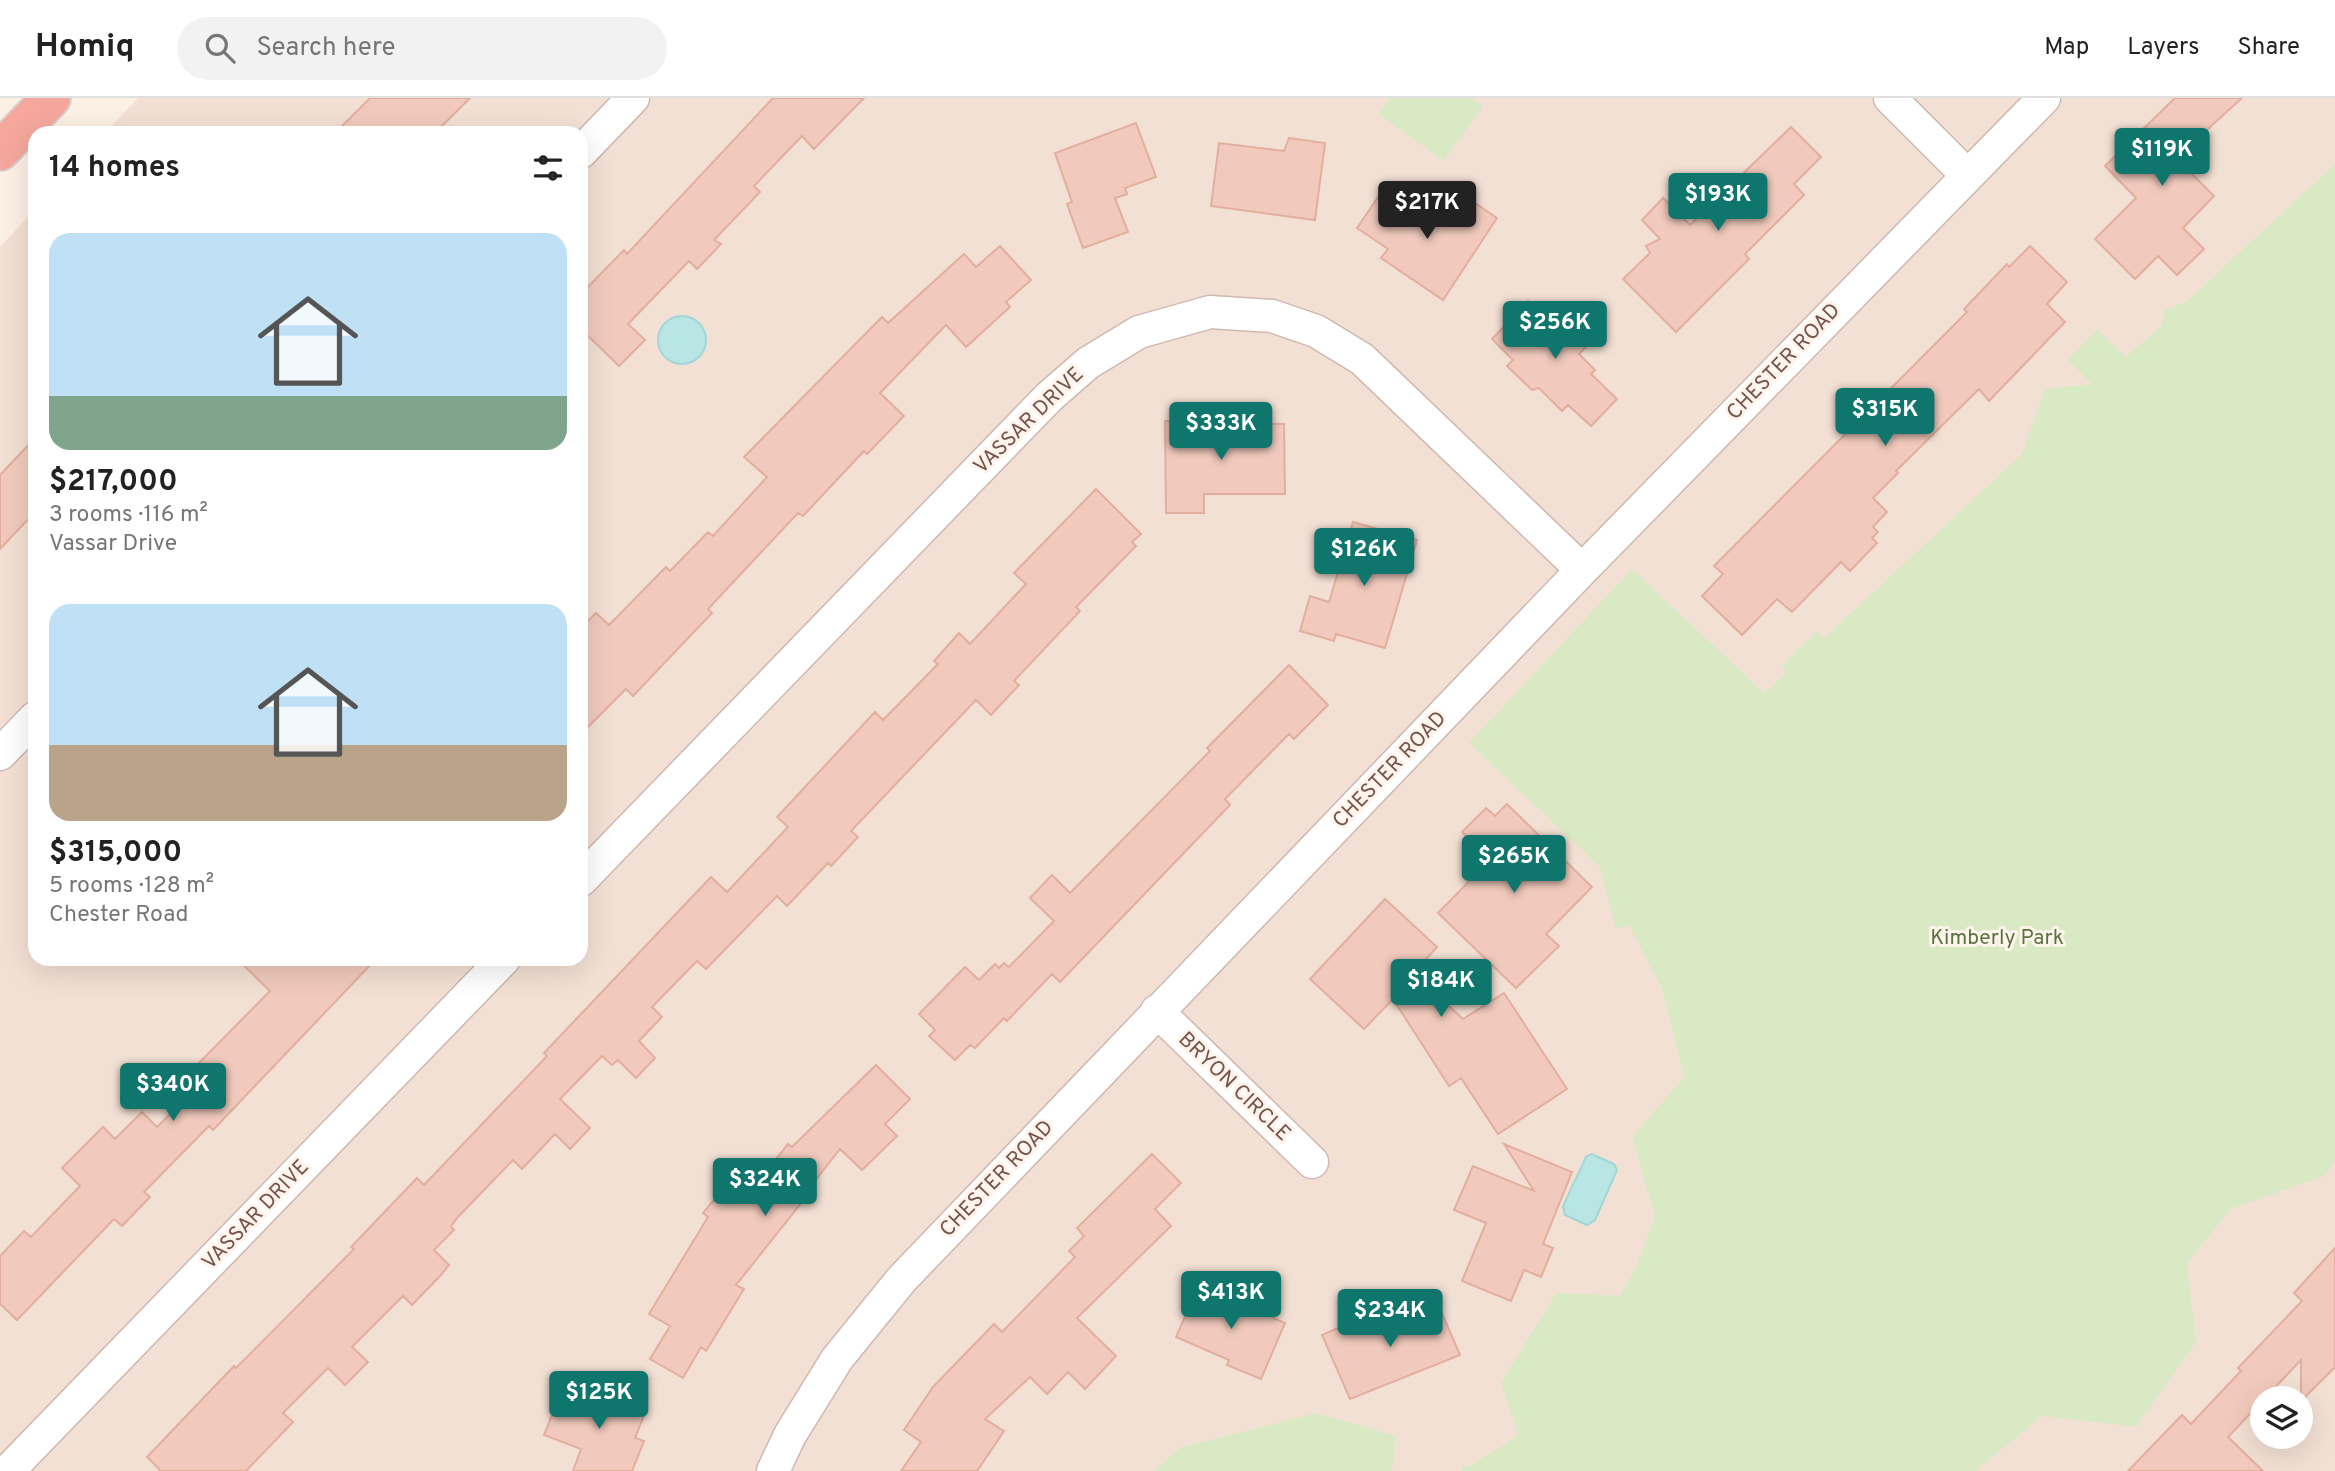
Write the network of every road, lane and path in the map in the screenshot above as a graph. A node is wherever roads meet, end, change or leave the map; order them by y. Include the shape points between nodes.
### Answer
1 (51, 98) edge
2 (633, 98) edge
3 (1890, 98) edge
4 (2043, 98) edge
5 (588, 145) edge
6 (0, 151) edge
7 (1967, 174) junction
8 (1582, 570) junction
9 (28, 725) edge
10 (0, 754) edge
11 (588, 873) edge
12 (497, 966) edge
13 (1157, 1011) junction
14 (1312, 1162) dead end
15 (8, 1471) edge
16 (773, 1471) edge

1 - 6 highway
2 - 5 street
3 - 7 street
4 - 7 street, CHESTER ROAD
7 - 8 street, CHESTER ROAD
8 - 11 street, VASSAR DRIVE via 1362,359 1316,331 1272,316 1210,312 1139,332 1088,363 1049,397
8 - 13 street, CHESTER ROAD
9 - 10 street
12 - 15 street, VASSAR DRIVE
13 - 14 street, BRYON CIRCLE
13 - 16 street, CHESTER ROAD via 902,1279 837,1359

